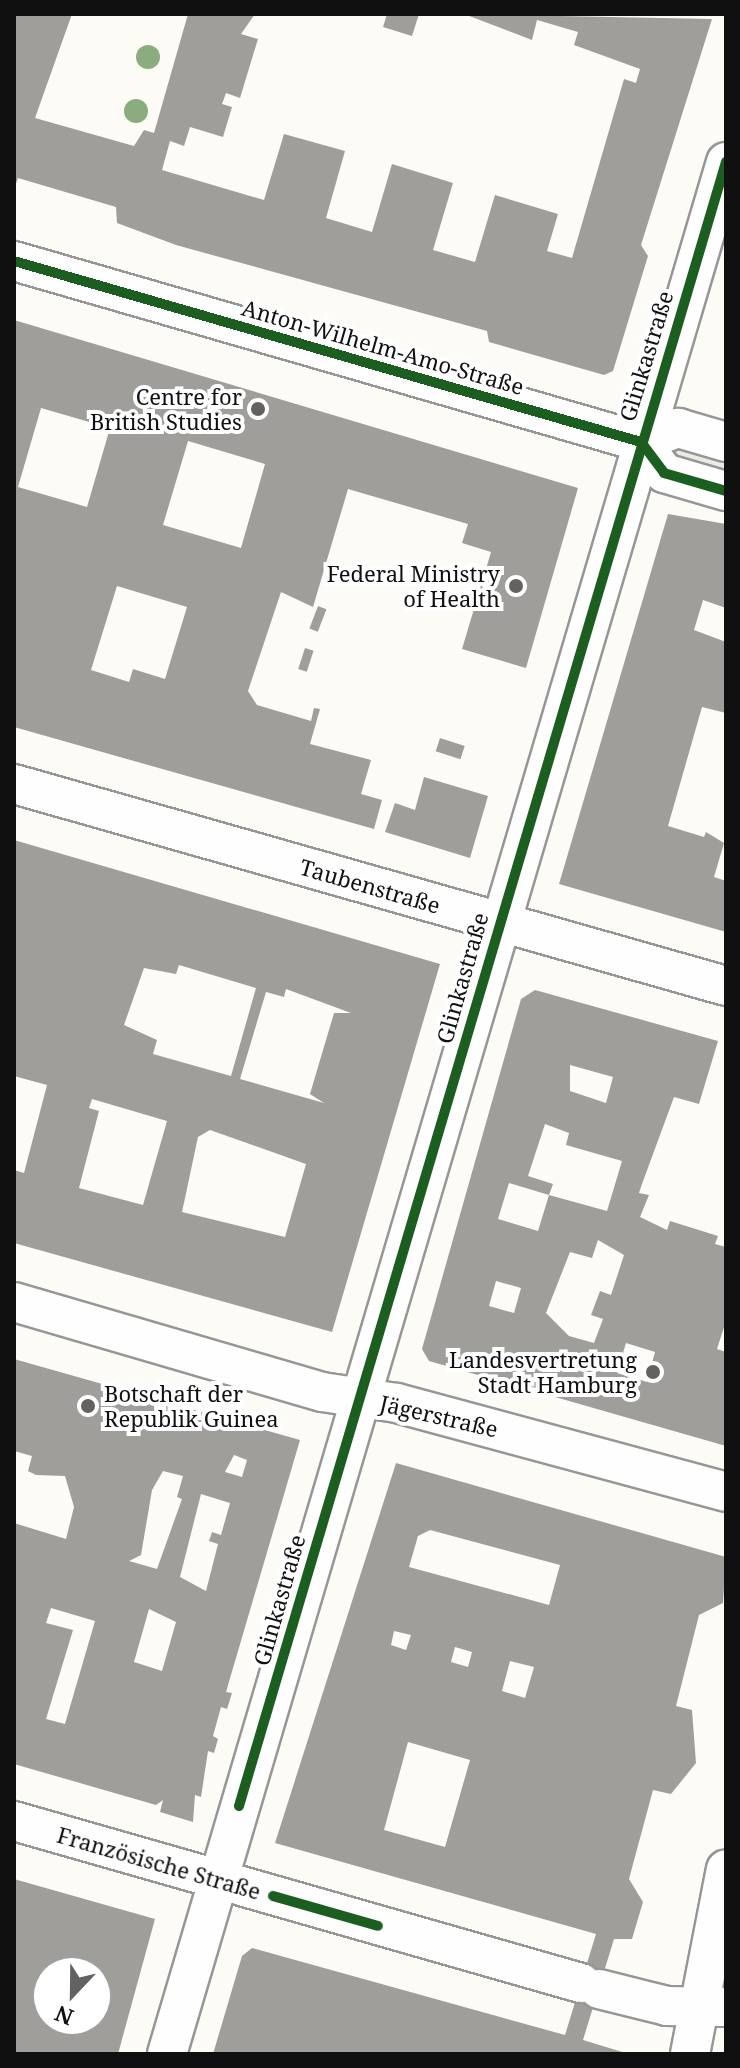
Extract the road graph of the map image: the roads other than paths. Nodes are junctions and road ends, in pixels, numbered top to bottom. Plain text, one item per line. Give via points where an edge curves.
1 (726, 162) edge
2 (14, 261) edge
3 (641, 442) junction
4 (726, 442) edge
5 (726, 491) edge
6 (14, 784) edge
7 (499, 923) junction
8 (726, 986) edge
9 (14, 1302) edge
10 (359, 1397) junction
11 (726, 1492) edge
12 (14, 1821) edge
13 (726, 1869) edge
14 (217, 1880) junction
15 (713, 2007) edge
16 (167, 2054) edge
17 (690, 2054) edge

1 - 3 street, Glinkastraße
2 - 3 street, Anton-Wilhelm-Amo-Straße
3 - 4 street via 678,428
3 - 5 street via 664,473
3 - 7 street, Glinkastraße
6 - 7 street, Taubenstraße
7 - 8 street, Taubenstraße
7 - 10 street, Glinkastraße
9 - 10 street, Jägerstraße
10 - 11 street, Jägerstraße
10 - 14 street, Glinkastraße
12 - 14 street, Französische Straße
13 - 15 street
14 - 15 street, Französische Straße via 652,2004
14 - 16 street, Glinkastraße
15 - 17 street

